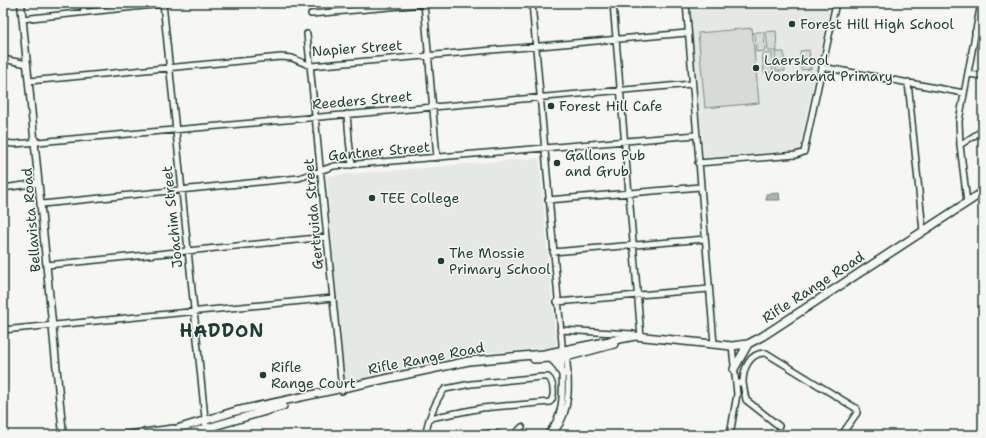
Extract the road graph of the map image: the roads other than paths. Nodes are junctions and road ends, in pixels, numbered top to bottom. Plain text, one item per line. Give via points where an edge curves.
1 (21, 3) edge
2 (83, 3) edge
3 (435, 3) edge
4 (532, 3) edge
5 (613, 3) edge
6 (686, 3) edge
7 (836, 3) edge
8 (981, 3) edge
9 (163, 4) edge
10 (424, 4) edge
11 (84, 12) junction
12 (311, 14) dead end
13 (22, 19) junction
14 (975, 32) junction
15 (687, 33) junction
16 (307, 34) dead end
17 (983, 34) edge
18 (616, 39) junction
19 (535, 46) junction
20 (428, 54) junction
21 (3, 59) edge
22 (27, 64) junction
23 (311, 66) junction
24 (822, 67) junction
25 (170, 68) junction
26 (968, 74) junction
27 (983, 76) edge
28 (29, 81) junction
29 (908, 82) junction
30 (692, 84) junction
31 (620, 90) junction
32 (964, 93) junction
33 (540, 98) junction
34 (432, 106) junction
35 (348, 114) junction
36 (316, 116) junction
37 (176, 129) junction
38 (983, 130) edge
39 (696, 135) junction
40 (35, 142) junction
41 (625, 142) junction
42 (3, 143) edge
43 (960, 146) junction
44 (544, 149) junction
45 (437, 158) junction
46 (698, 163) junction
47 (352, 165) junction
48 (320, 169) junction
49 (39, 183) junction
50 (700, 187) junction
51 (3, 188) edge
52 (182, 190) junction
53 (983, 192) edge
54 (629, 193) junction
55 (548, 200) junction
56 (967, 202) junction
57 (42, 204) junction
58 (923, 231) junction
59 (327, 237) junction
60 (705, 239) junction
61 (634, 244) junction
62 (188, 251) junction
63 (552, 252) junction
64 (47, 265) junction
65 (709, 289) junction
66 (638, 295) junction
67 (333, 298) junction
68 (557, 302) junction
69 (194, 312) junction
70 (53, 326) junction
71 (3, 330) edge
72 (560, 330) junction
73 (637, 337) junction
74 (714, 344) junction
75 (748, 344) junction
76 (732, 346) junction
77 (563, 352) junction
78 (551, 358) junction
79 (734, 369) junction
80 (563, 374) junction
81 (736, 383) junction
82 (743, 383) junction
83 (342, 390) junction
84 (562, 413) junction
85 (430, 418) junction
86 (204, 420) junction
87 (778, 426) dead end
88 (522, 427) dead end
89 (206, 428) junction
90 (845, 430) dead end
91 (183, 431) edge
92 (63, 432) edge
93 (59, 435) edge
94 (121, 435) edge
95 (157, 435) edge
96 (427, 435) edge
97 (478, 435) edge
98 (500, 435) edge
99 (514, 435) edge
100 (547, 435) edge
101 (551, 435) edge
102 (730, 435) edge

1 - 13 street, Bellavista Road
2 - 11 street
3 - 10 street
4 - 19 street
5 - 18 street
6 - 15 street
7 - 24 street
8 - 14 street
9 - 11 street
9 - 25 street, Joachim Street
10 - 12 street
10 - 20 street
11 - 13 street
13 - 22 street, Bellavista Road
14 - 17 street
14 - 26 street
15 - 18 street, Napier Street
15 - 30 street
16 - 23 street, Gertruida Street
18 - 19 street, Napier Street
18 - 31 street
19 - 20 street, Napier Street
19 - 33 street
20 - 23 street, Napier Street
20 - 34 street
21 - 22 street
22 - 28 street, Bellavista Road
23 - 25 street, Napier Street via 292,58 281,57
23 - 36 street, Gertruida Street
24 - 29 street
24 - 46 street via 806,148 802,153
25 - 28 street, Napier Street
25 - 37 street, Joachim Street
26 - 27 street
26 - 32 street
28 - 40 street, Bellavista Road
29 - 32 street
29 - 58 street
30 - 31 street, Reeders Street
30 - 39 street
31 - 33 street, Reeders Street
31 - 41 street
32 - 43 street via 959,121
33 - 34 street, Reeders Street
33 - 44 street
34 - 35 street, Reeders Street
34 - 45 street
35 - 36 street, Reeders Street
35 - 47 street
36 - 37 street, Reeders Street
36 - 48 street, Gertruida Street
37 - 40 street, Reeders Street
37 - 52 street, Joachim Street
38 - 43 street
39 - 41 street, Gantner Street
39 - 46 street
40 - 42 street, Reeders Street
40 - 49 street, Bellavista Road
41 - 44 street, Gantner Street
41 - 54 street
43 - 56 street
44 - 45 street, Gantner Street
44 - 55 street
45 - 47 street, Gantner Street
46 - 50 street
47 - 48 street, Gantner Street
48 - 52 street, Gantner Street via 299,178
48 - 59 street, Gertruida Street
49 - 51 street
49 - 57 street, Bellavista Road
50 - 54 street
50 - 60 street
52 - 57 street, Gantner Street
52 - 62 street, Joachim Street
53 - 56 main road, Rifle Range Road
54 - 55 street
54 - 61 street
55 - 63 street
56 - 58 main road, Rifle Range Road
57 - 64 street, Bellavista Road
58 - 75 main road, Rifle Range Road
59 - 62 street
59 - 67 street, Gertruida Street
60 - 61 street
60 - 65 street
61 - 63 street
61 - 66 street
62 - 64 street
62 - 69 street, Joachim Street
63 - 68 street
64 - 70 street, Bellavista Road
65 - 66 street
65 - 74 street
66 - 68 street
66 - 73 street
67 - 69 street
67 - 83 street, Gertruida Street
68 - 72 street
69 - 70 street
69 - 86 street, Joachim Street
70 - 71 street
70 - 92 street, Bellavista Road
72 - 73 street, Rifle Range Road
72 - 77 street
73 - 74 main road, Rifle Range Road
73 - 77 main road, Rifle Range Road
74 - 76 main road, Rifle Range Road
75 - 76 main road, Rifle Range Road
75 - 79 main road
76 - 79 street
77 - 78 main road, Rifle Range Road
77 - 80 street
77 - 83 main road, Rifle Range Road via 469,361
77 - 84 street via 568,392
78 - 80 main road
78 - 83 main road, Rifle Range Road via 483,361
79 - 81 street
80 - 84 street
81 - 82 street
81 - 102 street via 736,401
82 - 87 street via 746,400
82 - 90 street via 743,373 749,361 758,354 766,353 856,408 857,413
83 - 86 main road, Rifle Range Road
83 - 89 main road, Rifle Range Road
84 - 100 street
84 - 101 street via 559,425
85 - 85 street via 442,393 449,387 542,376 548,377 552,382 553,398 550,402 482,408
85 - 96 street via 426,428
86 - 89 street, Joachim Street
86 - 91 main road, Rifle Range Road
88 - 99 street
89 - 91 main road, Rifle Range Road
91 - 94 street
91 - 95 main road, Rifle Range Road
92 - 93 street
97 - 98 street via 494,432

